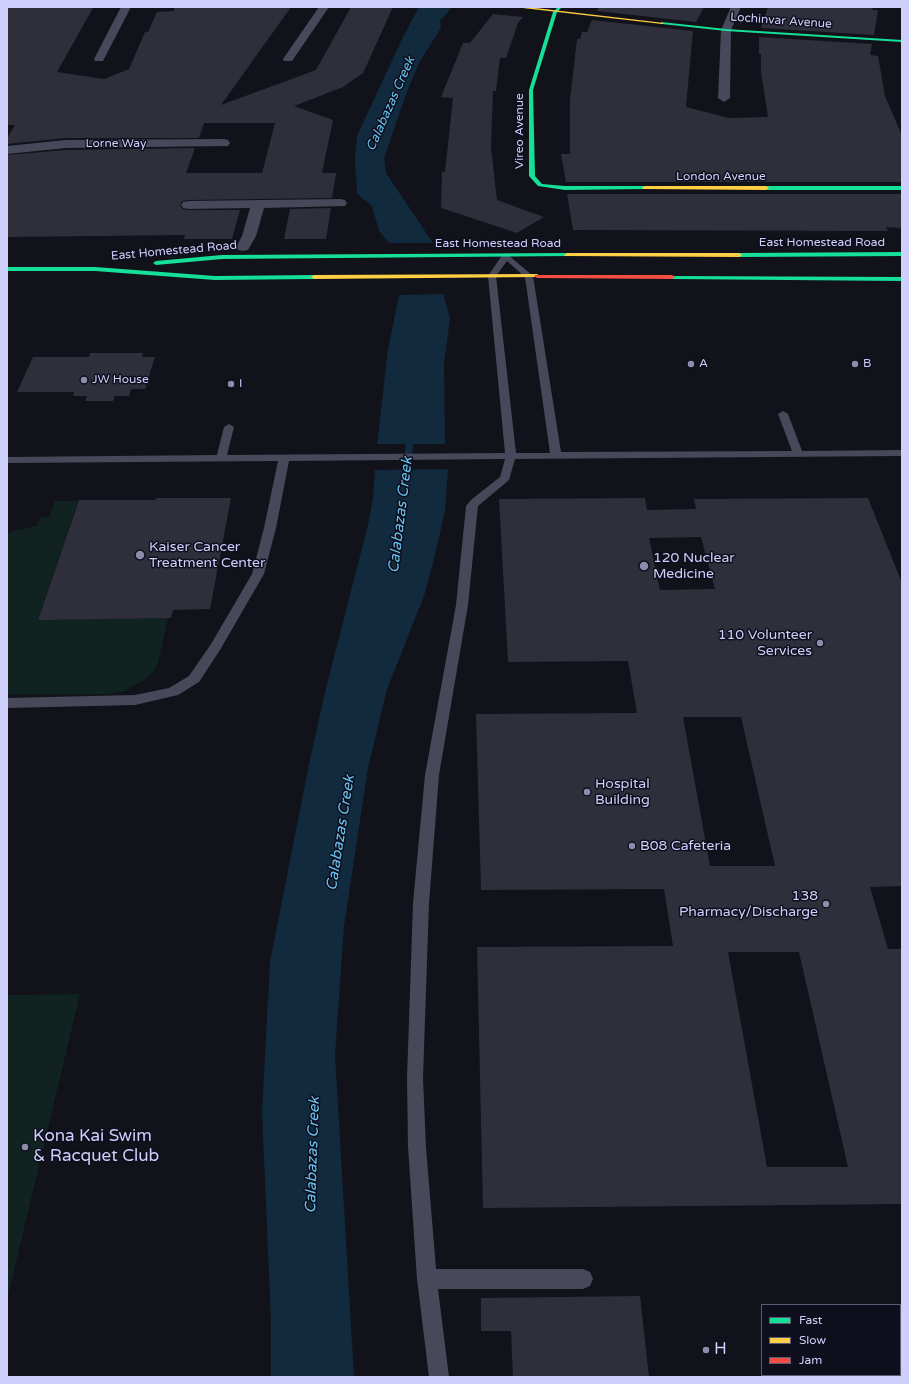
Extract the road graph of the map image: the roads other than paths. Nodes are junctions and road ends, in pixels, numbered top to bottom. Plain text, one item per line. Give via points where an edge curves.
1 (126, 7) edge
2 (324, 7) edge
3 (516, 7) edge
4 (736, 7) edge
5 (558, 10) edge
6 (726, 30) junction
7 (902, 41) edge
8 (98, 59) dead end
9 (288, 59) dead end
10 (724, 98) dead end
11 (224, 143) dead end
12 (7, 150) edge
13 (540, 185) joint
14 (902, 188) edge
15 (340, 203) dead end
16 (258, 204) junction
17 (188, 205) dead end
18 (243, 247) dead end
19 (902, 254) edge
20 (506, 256) junction
21 (7, 269) edge
22 (95, 269) junction
23 (492, 276) junction
24 (529, 276) junction
25 (902, 279) edge
26 (783, 414) dead end
27 (230, 427) dead end
28 (902, 453) edge
29 (798, 454) junction
30 (511, 456) junction
31 (556, 456) junction
32 (221, 459) junction
33 (284, 459) junction
34 (7, 460) edge
35 (7, 703) edge
36 (427, 1279) junction
37 (583, 1279) dead end
38 (439, 1377) edge

1 - 8 street
2 - 9 street
3 - 5 main road, Lochinvar Avenue
4 - 6 street
5 - 6 main road, Lochinvar Avenue
5 - 13 main road, Vireo Avenue via 531,90 532,176
6 - 7 main road, Lochinvar Avenue
6 - 10 street
11 - 12 street, Lorne Way via 66,144
13 - 14 main road, London Avenue via 573,188
15 - 16 street
16 - 17 street
16 - 18 street via 249,236
19 - 20 main road, East Homestead Road
20 - 22 main road, East Homestead Road via 222,257
20 - 23 lane
20 - 24 lane
21 - 22 main road, East Homestead Road
22 - 23 main road, East Homestead Road via 215,278
23 - 24 main road, East Homestead Road
23 - 30 lane
24 - 25 main road, East Homestead Road
24 - 31 lane
26 - 29 lane
27 - 32 lane
28 - 29 lane
29 - 31 lane
30 - 31 lane
30 - 33 lane
30 - 36 lane via 505,478 472,506 462,605 432,775 421,904 415,1078 417,1147
32 - 33 lane
32 - 34 lane
33 - 35 lane via 258,574 216,647 194,679 173,692 135,700
36 - 37 lane
36 - 38 lane

